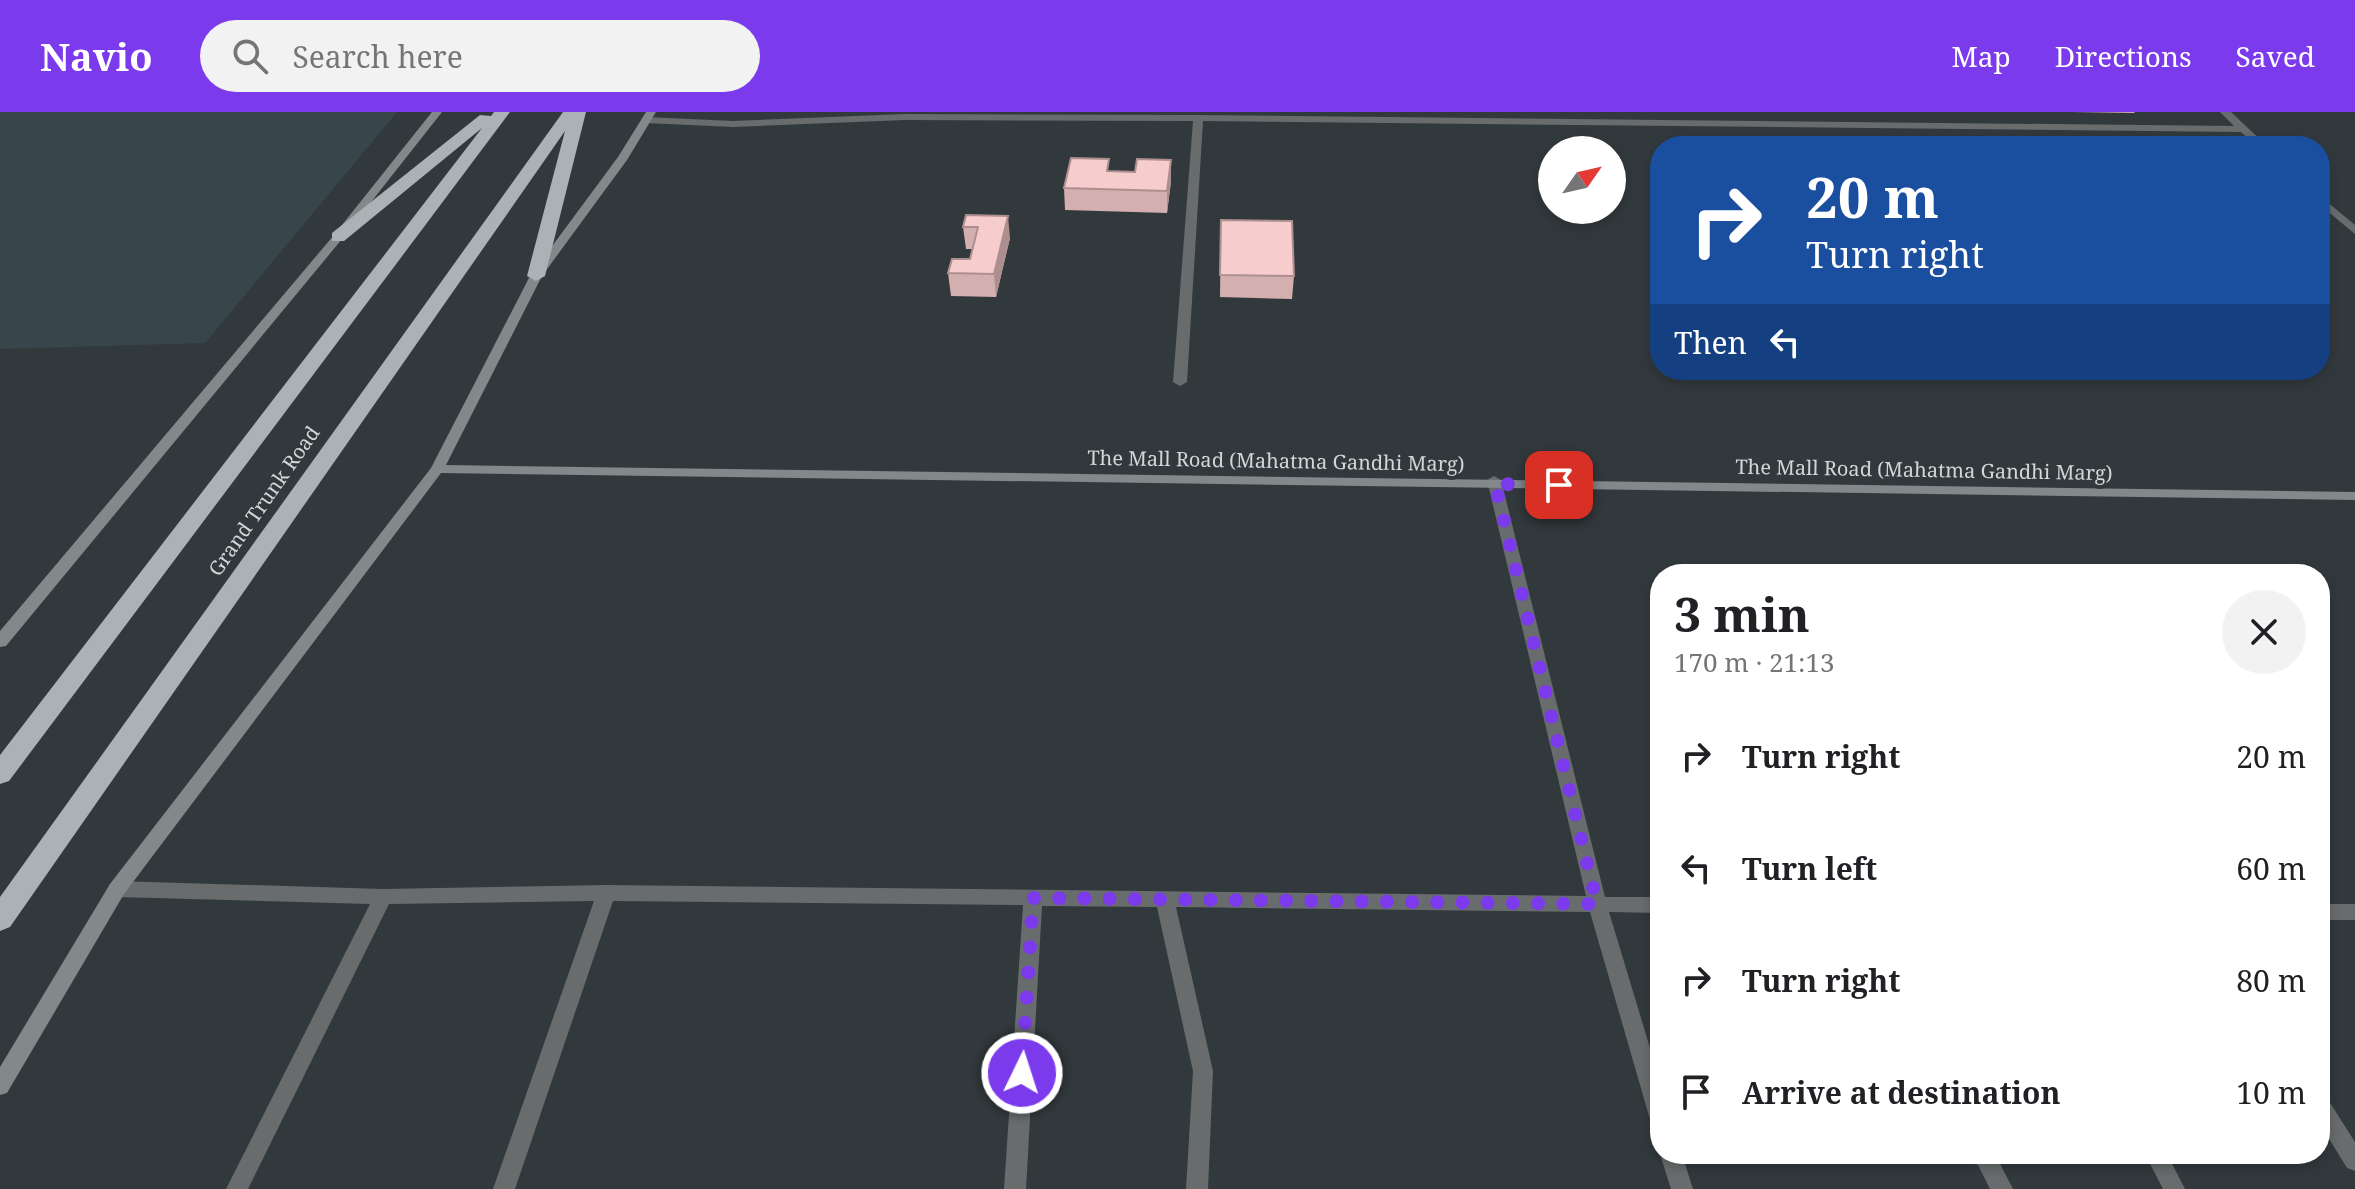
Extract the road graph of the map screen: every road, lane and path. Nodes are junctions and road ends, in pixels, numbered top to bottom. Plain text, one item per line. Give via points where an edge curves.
1 (437, 112) edge
2 (492, 112) edge
3 (502, 112) edge
4 (571, 112) edge
5 (578, 112) edge
6 (2225, 112) edge
7 (649, 116) edge
8 (1623, 117) edge
9 (1198, 118) junction
10 (2244, 129) junction
11 (2251, 136) edge
12 (2330, 208) edge
13 (2355, 231) edge
14 (338, 237) junction
15 (536, 276) junction
16 (1180, 382) dead end
17 (437, 469) junction
18 (1495, 482) junction
19 (2355, 496) edge
20 (0, 642) edge
21 (0, 774) edge
22 (117, 889) junction
23 (606, 893) junction
24 (383, 897) junction
25 (1033, 898) junction
26 (1165, 900) junction
27 (1597, 904) junction
28 (1650, 905) edge
29 (2330, 912) edge
30 (2355, 912) edge
31 (0, 919) edge
32 (1650, 1082) edge
33 (0, 1086) edge
34 (2330, 1117) edge
35 (2349, 1140) edge
36 (2355, 1161) edge
37 (1674, 1164) edge
38 (1989, 1164) edge
39 (2161, 1164) edge
40 (237, 1189) edge
41 (504, 1189) edge
42 (1015, 1189) edge
43 (1197, 1189) edge
44 (1682, 1189) edge
45 (2002, 1189) edge
46 (2174, 1189) edge

1 - 14 street
2 - 14 highway
3 - 21 highway
4 - 31 highway, Grand Trunk Road
5 - 15 highway
6 - 10 street
7 - 9 street via 733,124 905,117
7 - 15 street
8 - 9 street
8 - 10 street
9 - 16 street
10 - 11 street
12 - 13 street
14 - 20 street
15 - 17 street
17 - 18 street, The Mall Road (Mahatma Gandhi Marg)
17 - 22 street
18 - 19 street, The Mall Road (Mahatma Gandhi Marg)
18 - 27 street
22 - 24 street
22 - 33 street
23 - 24 street
23 - 25 street
23 - 41 street
24 - 40 street
25 - 26 street
25 - 42 street
26 - 27 street
26 - 43 street via 1203,1071
27 - 28 street
27 - 32 street
29 - 30 street
34 - 35 street
35 - 36 street
37 - 44 street
38 - 45 street
39 - 46 street

